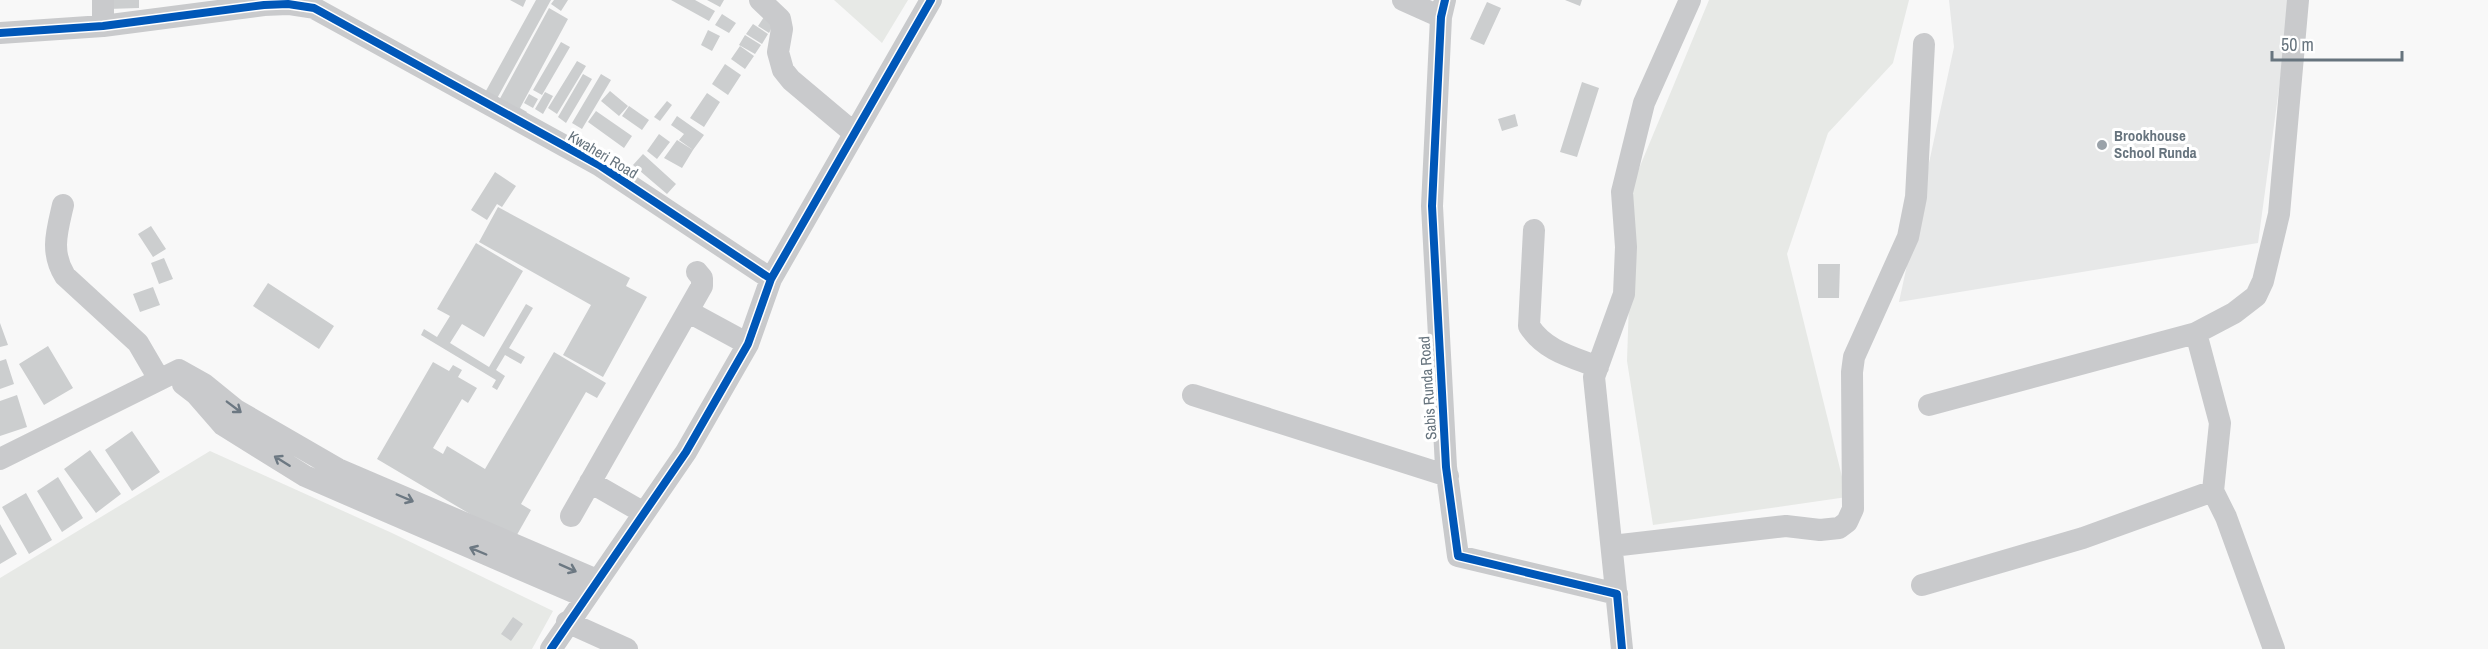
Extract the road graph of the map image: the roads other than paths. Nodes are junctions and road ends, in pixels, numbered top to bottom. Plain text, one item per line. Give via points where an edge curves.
1 (103, 0) edge
2 (760, 0) edge
3 (931, 0) edge
4 (1403, 0) edge
5 (1690, 0) edge
6 (2298, 0) edge
7 (289, 2) edge
8 (1443, 9) edge
9 (103, 26) junction
10 (0, 33) edge
11 (1924, 44) dead end
12 (854, 133) junction
13 (63, 205) dead end
14 (1534, 231) dead end
15 (697, 272) dead end
16 (771, 279) junction
17 (689, 312) junction
18 (2196, 333) junction
19 (748, 344) junction
20 (1598, 367) junction
21 (163, 377) junction
22 (1193, 395) dead end
23 (1929, 405) dead end
24 (0, 459) edge
25 (1448, 476) junction
26 (590, 482) junction
27 (2213, 491) junction
28 (644, 513) junction
29 (571, 516) dead end
30 (1612, 546) junction
31 (1923, 585) dead end
32 (591, 589) junction
33 (1617, 594) junction
34 (567, 622) junction
35 (551, 649) edge
36 (627, 649) edge
37 (1622, 649) edge
38 (2274, 649) edge

1 - 9 street
2 - 12 street via 780,19 779,60 790,80
3 - 12 street
4 - 8 street
5 - 20 street via 1641,114 1622,192 1624,294
6 - 18 street via 2279,214 2264,281 2256,296 2234,313
7 - 9 street, Kwaheri Road
7 - 16 street, Kwaheri Road via 314,8 345,24 599,165
8 - 25 street, Sabis Runda Road via 1432,206
9 - 10 street, Kwaheri Road
11 - 30 street via 1916,197 1908,237 1854,357 1851,372 1850,518 1830,529 1786,526
12 - 16 street
13 - 21 street via 55,240 59,266 138,343
14 - 20 street via 1530,326 1550,348
15 - 17 street via 702,286
16 - 19 street
17 - 19 street
17 - 26 street
18 - 23 street
18 - 27 street via 2220,423
19 - 28 street via 686,452
20 - 30 street via 1594,377
21 - 24 street
21 - 32 street via 180,370 204,384 309,466
22 - 25 street
25 - 33 street, Sabis Runda Road via 1458,556
26 - 28 street
26 - 29 street
27 - 31 street via 2083,538
27 - 38 street
28 - 32 street
30 - 33 street
32 - 34 street
33 - 37 street
34 - 35 street
34 - 36 street

